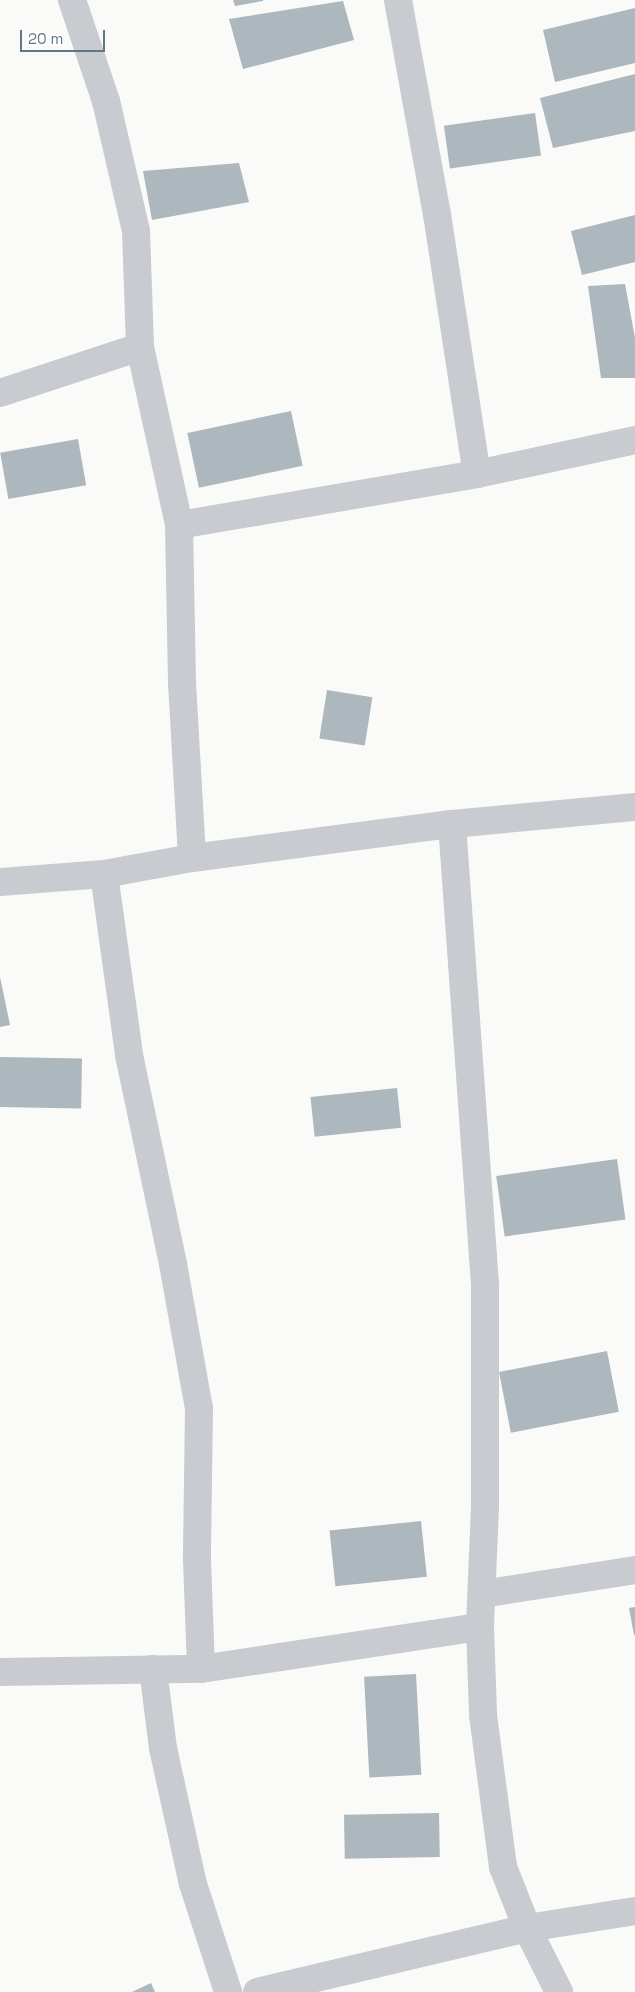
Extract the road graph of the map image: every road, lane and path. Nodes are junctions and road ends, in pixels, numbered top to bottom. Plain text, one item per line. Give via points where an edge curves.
1 (72, 0) edge
2 (398, 0) edge
3 (140, 347) junction
4 (0, 393) edge
5 (635, 440) edge
6 (477, 474) junction
7 (179, 526) junction
8 (635, 807) edge
9 (452, 824) junction
10 (192, 858) junction
11 (104, 874) junction
12 (0, 882) edge
13 (635, 1570) edge
14 (482, 1594) junction
15 (480, 1627) junction
16 (153, 1669) junction
17 (201, 1669) junction
18 (0, 1672) edge
19 (635, 1911) edge
20 (527, 1928) junction
21 (228, 1992) edge
22 (257, 1992) edge
23 (559, 1992) edge

1 - 3 street via 106,100 136,230
2 - 6 street
3 - 4 street
3 - 7 street
5 - 6 street
6 - 7 street
7 - 10 street via 182,684
8 - 9 street
9 - 10 street
9 - 14 street via 485,1286
10 - 11 street
11 - 12 street
11 - 17 street via 129,1055 173,1264 198,1408 197,1559
13 - 14 street
14 - 15 street
15 - 17 street
15 - 20 street via 483,1715 503,1867
16 - 17 street
16 - 18 street
16 - 21 street via 164,1748 193,1884
19 - 20 street
20 - 22 street
20 - 23 street

